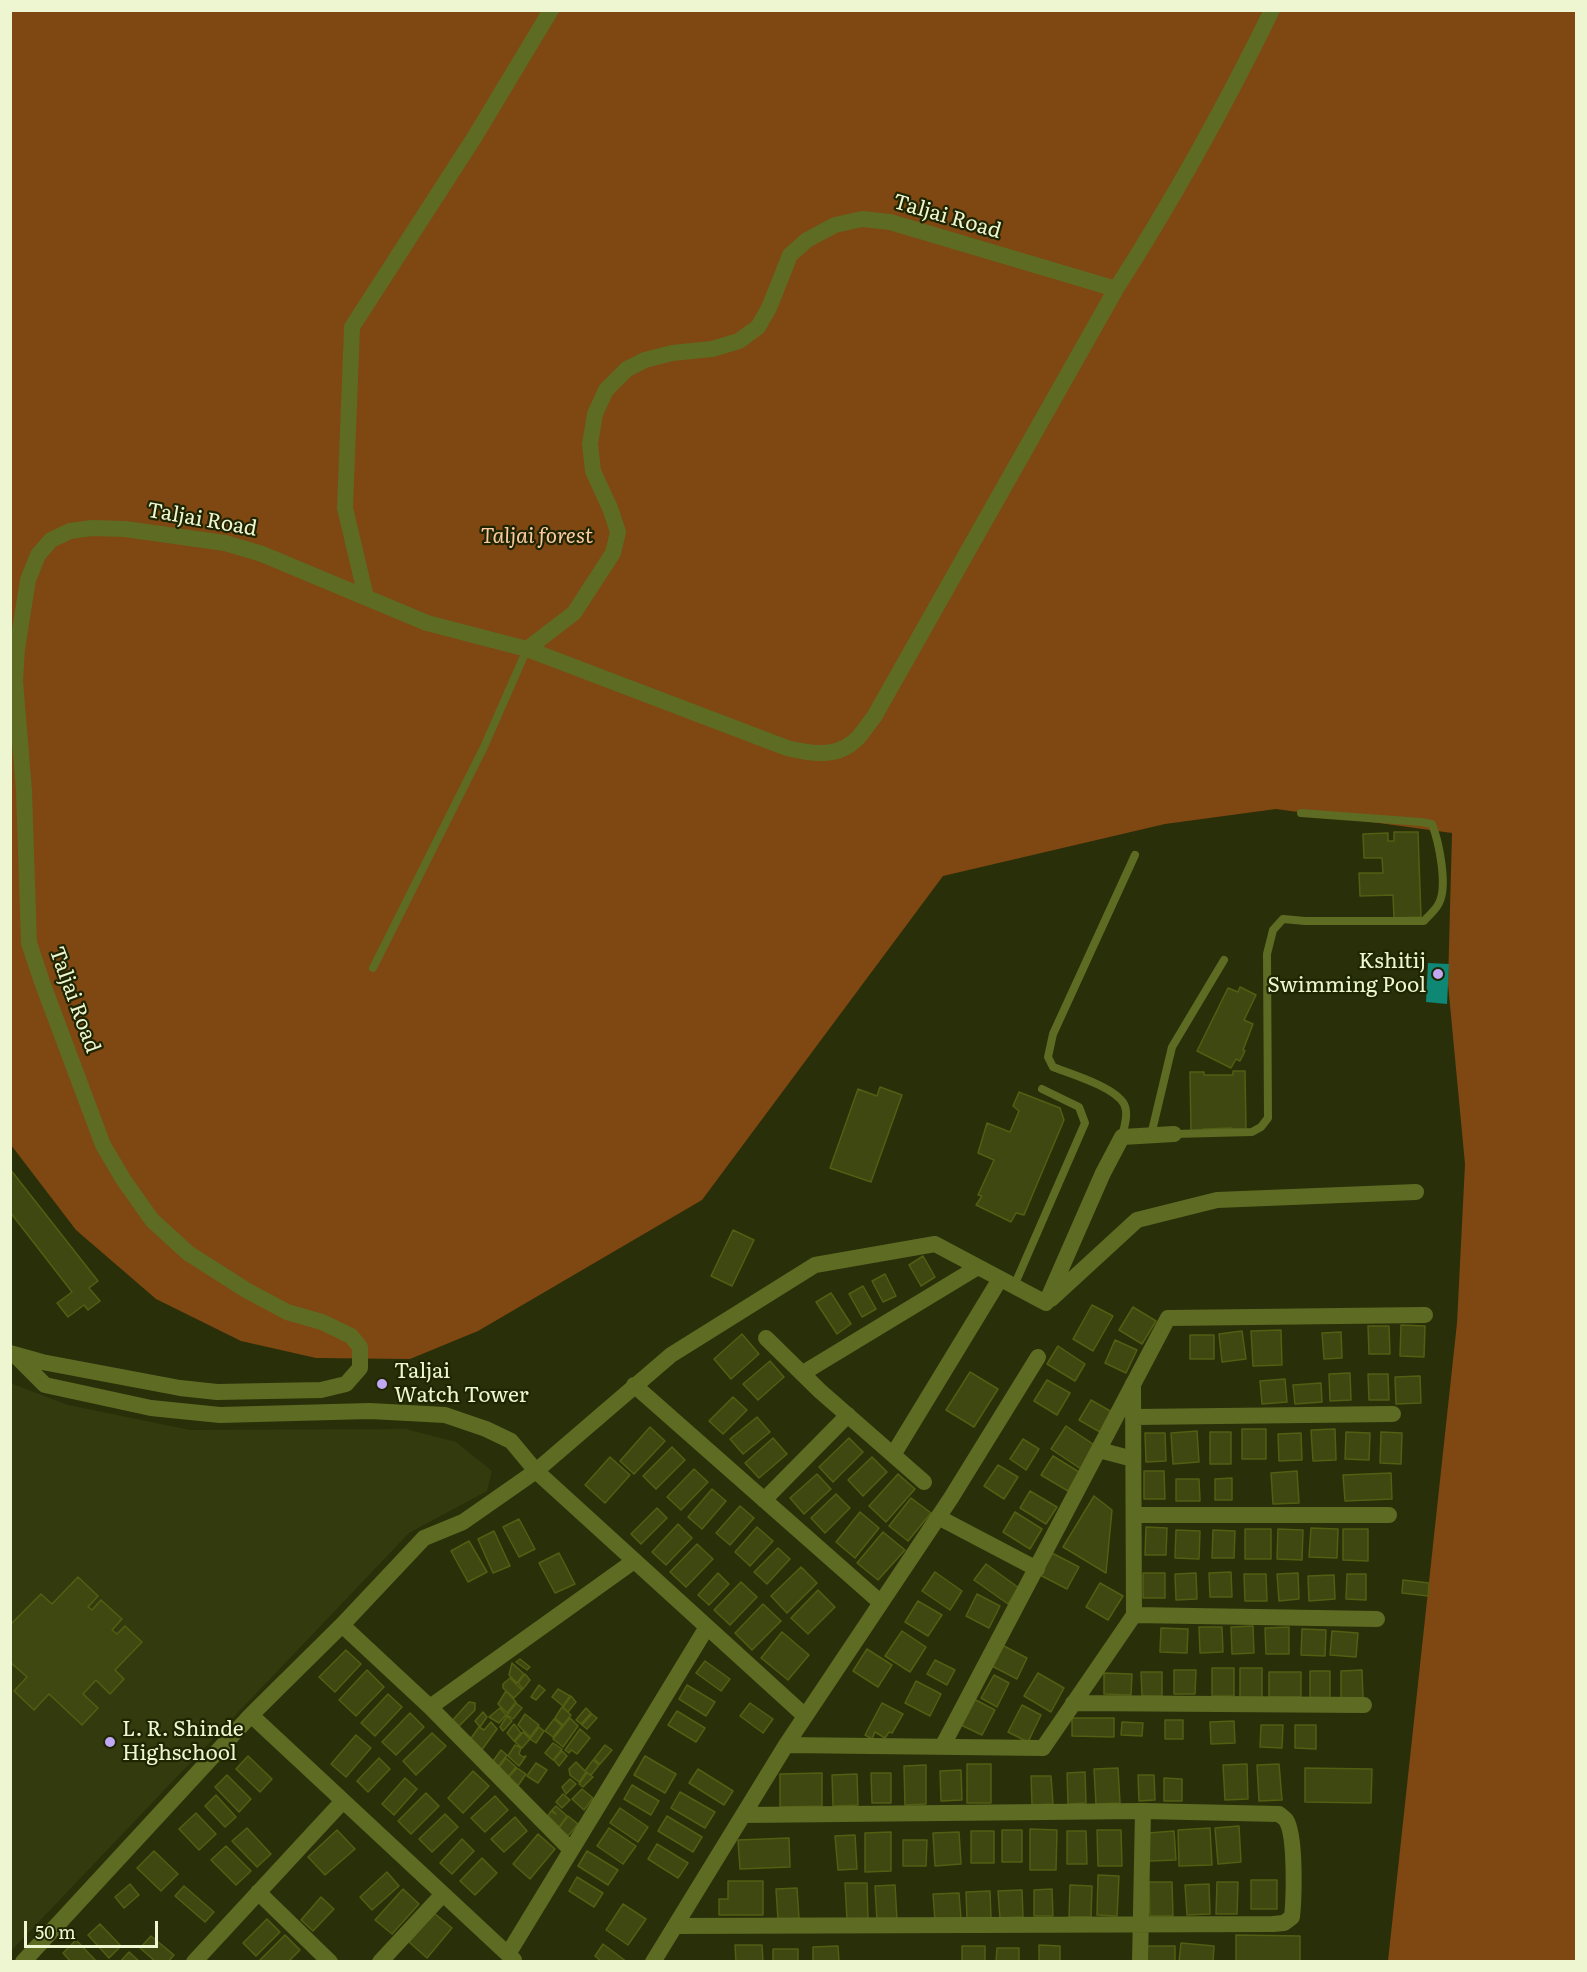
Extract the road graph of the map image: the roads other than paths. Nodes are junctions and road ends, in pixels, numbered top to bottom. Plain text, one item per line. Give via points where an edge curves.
1 (551, 10) edge
2 (1272, 10) edge
3 (1116, 289) junction
4 (366, 597) junction
5 (527, 649) junction
6 (1301, 813) dead end
7 (1135, 855) dead end
8 (1224, 960) dead end
9 (373, 968) dead end
10 (1042, 1089) dead end
11 (1174, 1134) joint
12 (1151, 1135) junction
13 (1122, 1137) junction
14 (1416, 1192) dead end
15 (978, 1267) junction
16 (1007, 1283) junction
17 (1046, 1303) junction
18 (1425, 1315) dead end
19 (766, 1338) dead end
20 (12, 1354) edge
21 (1038, 1357) dead end
22 (803, 1373) junction
23 (1133, 1383) junction
24 (634, 1385) junction
25 (1393, 1414) dead end
26 (848, 1415) junction
27 (1134, 1417) junction
28 (1099, 1450) junction
29 (893, 1455) junction
30 (1133, 1459) junction
31 (536, 1471) junction
32 (924, 1482) dead end
33 (764, 1500) junction
34 (1135, 1515) junction
35 (1389, 1515) dead end
36 (938, 1517) junction
37 (634, 1560) junction
38 (1037, 1569) junction
39 (880, 1602) junction
40 (1134, 1615) junction
41 (1377, 1619) dead end
42 (342, 1625) junction
43 (707, 1627) junction
44 (1073, 1703) junction
45 (1364, 1705) dead end
46 (430, 1707) junction
47 (251, 1715) junction
48 (805, 1716) junction
49 (786, 1745) junction
50 (942, 1747) junction
51 (343, 1801) junction
52 (1143, 1811) junction
53 (744, 1815) junction
54 (570, 1849) junction
55 (258, 1892) junction
56 (443, 1894) junction
57 (1140, 1925) junction
58 (675, 1926) junction
59 (511, 1958) edge
60 (23, 1962) edge
61 (194, 1962) edge
62 (330, 1962) edge
63 (380, 1962) edge
64 (653, 1962) edge
65 (1140, 1962) edge

1 - 4 street via 352,327 345,508
2 - 3 street via 1213,123
3 - 5 street via 874,717 852,744 812,754 787,748
3 - 5 street, Taljai Road via 890,222 862,219 835,225 807,240 790,255 759,327 739,341 712,349 645,360 627,369 606,390 595,414 590,444 593,471 618,532 613,553 574,613
4 - 5 street, Taljai Road via 426,623
4 - 20 street, Taljai Road via 225,543 125,529 70,531 51,540 38,555 28,580 15,681 24,791 29,943 103,1145 152,1220 188,1253 287,1312 351,1336 360,1347 360,1368 346,1384 321,1390 217,1392 65,1367
5 - 9 lane via 484,747
6 - 11 lane via 1432,824 1443,885 1440,901 1424,921 1283,919 1273,930 1267,954 1268,1118 1252,1132
7 - 13 lane via 1053,1034 1048,1057 1053,1067 1114,1093 1127,1116
8 - 12 lane via 1172,1047
10 - 16 lane via 1079,1107 1085,1123
11 - 12 street
12 - 13 street
13 - 17 street
14 - 17 street via 1217,1200 1137,1220
15 - 16 street
15 - 22 street
15 - 24 street via 936,1244 815,1265 670,1355
16 - 17 street
16 - 29 street
18 - 23 street via 1168,1318
19 - 22 street
20 - 31 street via 45,1384 161,1409 220,1415 370,1411 445,1415 511,1441
21 - 36 street
22 - 26 street
23 - 27 street
23 - 28 street
24 - 31 street
24 - 33 street
25 - 27 street
26 - 29 street
26 - 33 street
27 - 30 street
28 - 30 street
28 - 38 street
29 - 32 street
30 - 34 street
31 - 37 street
31 - 42 street via 463,1522 424,1539
33 - 39 street
34 - 35 street
34 - 40 street
36 - 38 street
36 - 39 street
37 - 43 street
37 - 46 street
38 - 50 street
39 - 48 street
40 - 41 street
40 - 44 street
42 - 46 street
42 - 47 street
43 - 48 street
43 - 54 street
44 - 45 street
44 - 50 street via 1043,1748
46 - 54 street
47 - 51 street
47 - 60 street
48 - 49 street
49 - 50 street
49 - 53 street
51 - 55 street
51 - 56 street
52 - 53 street
52 - 57 street
52 - 57 street via 1279,1814 1286,1819 1291,1835 1294,1898 1292,1917 1284,1923
53 - 58 street
54 - 59 street
55 - 61 street
55 - 62 street
56 - 59 street
56 - 63 street
57 - 58 street
57 - 65 street
58 - 64 street

